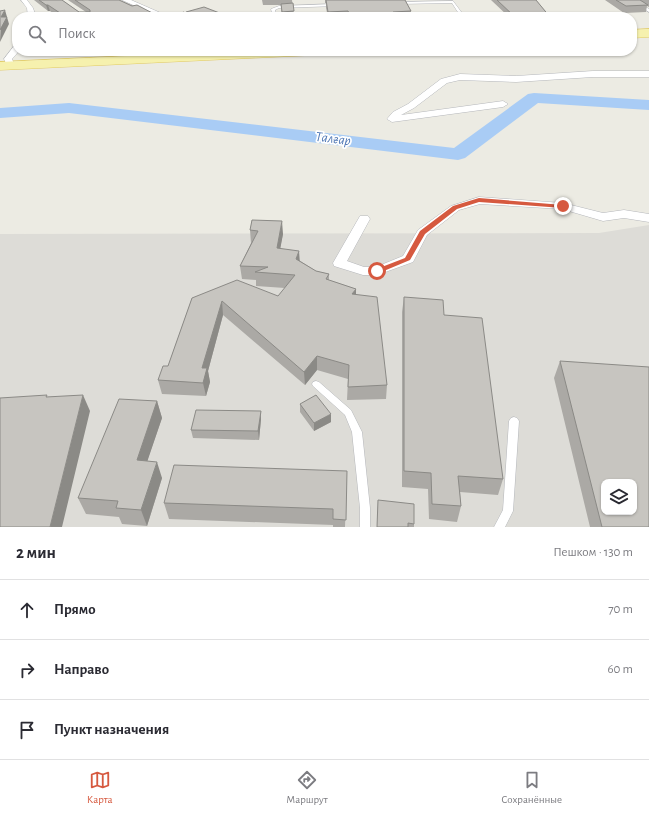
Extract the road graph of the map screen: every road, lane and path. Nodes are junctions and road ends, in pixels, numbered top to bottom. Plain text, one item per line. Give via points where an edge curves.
1 (24, 0) edge
2 (125, 0) edge
3 (632, 0) edge
4 (392, 4) edge
5 (339, 5) edge
6 (649, 11) edge
7 (31, 12) edge
8 (154, 12) edge
9 (274, 12) edge
10 (460, 12) edge
11 (649, 33) edge
12 (637, 34) edge
13 (12, 54) edge
14 (134, 56) edge
15 (6, 66) edge
16 (649, 74) edge
17 (503, 104) dead end
18 (649, 218) edge
19 (364, 219) dead end
20 (316, 384) dead end
21 (514, 421) dead end
22 (365, 527) edge
23 (499, 527) edge

1 - 7 street
2 - 8 street
3 - 6 lane
4 - 10 lane via 453,2
5 - 9 lane via 279,7 273,9
11 - 12 main road
13 - 15 street
14 - 15 main road
16 - 17 street via 593,74 516,79 460,78 444,81 392,119
18 - 19 street via 624,214 603,217 563,206 479,200 455,208 422,233 408,259 377,271 362,271 339,263
20 - 22 lane via 348,413 357,432
21 - 23 lane via 508,511

